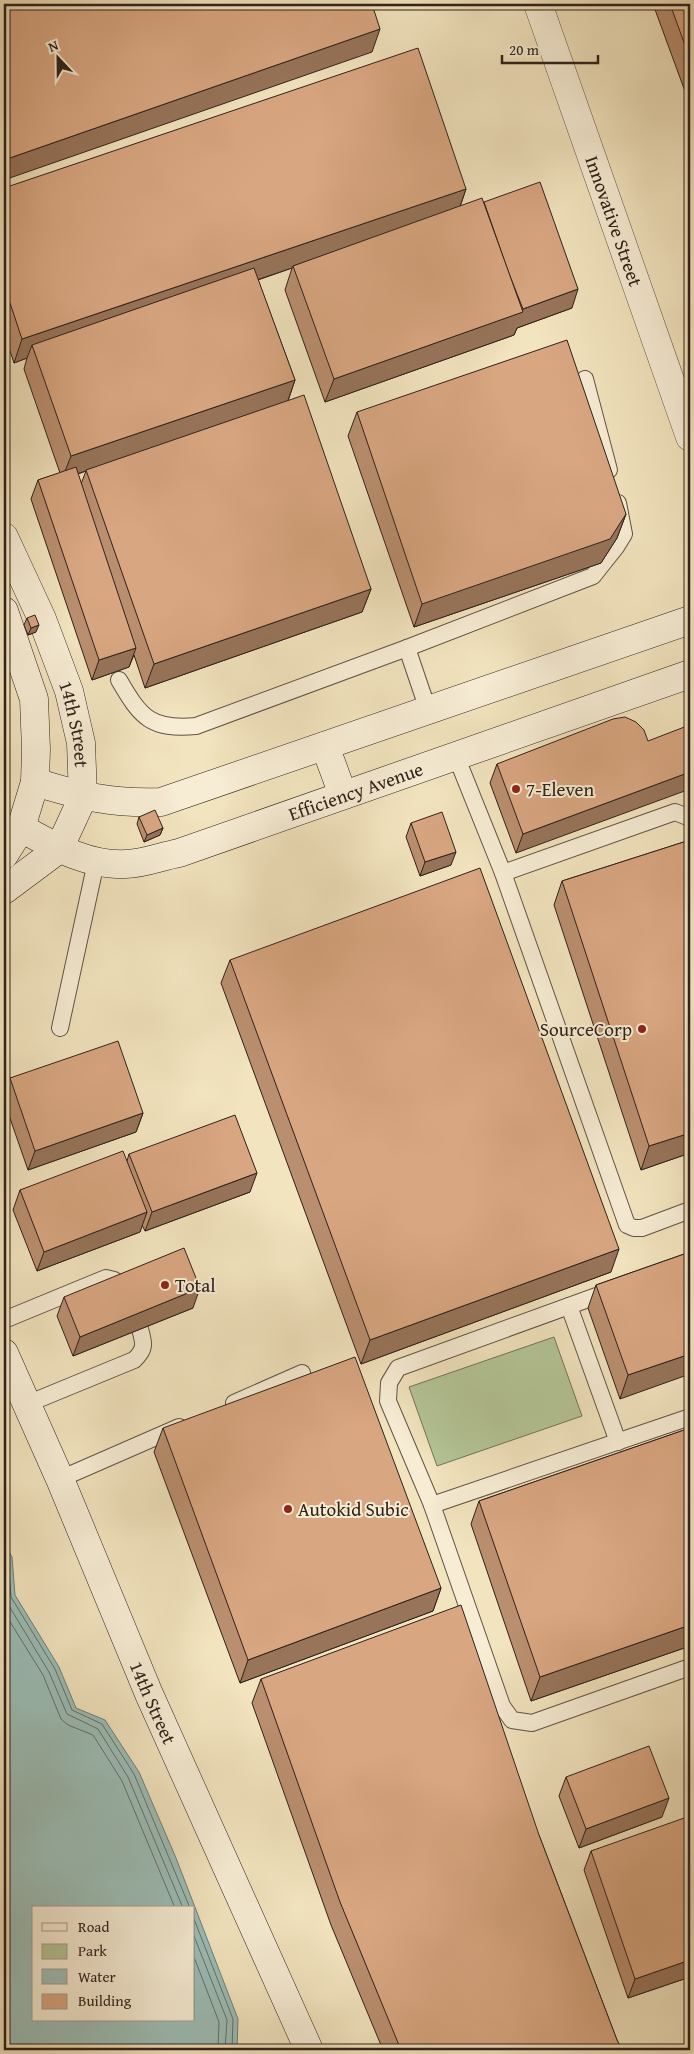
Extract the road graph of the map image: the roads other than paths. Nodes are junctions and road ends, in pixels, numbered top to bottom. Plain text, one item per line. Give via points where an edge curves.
1 (538, 4) edge
2 (585, 379) dead end
3 (690, 437) edge
4 (4, 538) edge
5 (4, 611) edge
6 (690, 620) edge
7 (407, 648) junction
8 (690, 674) edge
9 (119, 680) dead end
10 (428, 710) junction
11 (325, 746) junction
12 (456, 756) junction
13 (35, 782) junction
14 (343, 796) junction
15 (84, 797) junction
16 (690, 818) edge
17 (21, 828) junction
18 (59, 849) junction
19 (4, 855) edge
20 (96, 862) junction
21 (503, 874) junction
22 (4, 890) edge
23 (60, 1028) dead end
24 (690, 1210) edge
25 (625, 1286) edge
26 (124, 1289) edge
27 (569, 1306) junction
28 (4, 1320) edge
29 (140, 1329) edge
30 (4, 1353) edge
31 (302, 1374) edge
32 (27, 1404) junction
33 (221, 1409) edge
34 (690, 1417) edge
35 (194, 1420) edge
36 (618, 1442) junction
37 (60, 1479) junction
38 (432, 1505) junction
39 (690, 1667) edge
40 (308, 2050) edge

1 - 3 street, Innovative Street
2 - 7 lane via 621,516 624,534 616,547 593,576
4 - 15 street, 14th Street via 42,619 69,691 81,743
5 - 13 street, 14th Street via 34,699
6 - 10 street
7 - 9 lane via 196,726 170,728 149,720 130,699
7 - 10 lane
8 - 12 street, Efficiency Avenue
10 - 11 street
11 - 14 street
11 - 15 street via 161,802 135,803
12 - 14 street, Efficiency Avenue
12 - 21 lane
13 - 15 street
13 - 17 street, 14th Street
14 - 20 street, Efficiency Avenue via 179,852 127,864
15 - 18 street, 14th Street
16 - 21 lane via 675,812
17 - 18 street, Efficiency Avenue
17 - 19 street, 14th Street
18 - 20 street, Efficiency Avenue
18 - 22 street, 14th Street
20 - 23 lane
21 - 24 lane via 627,1225 642,1228
25 - 27 lane
26 - 28 lane via 106,1278
27 - 36 lane
27 - 38 lane via 398,1368 389,1383 388,1401
29 - 32 lane via 144,1344 142,1353 134,1360
30 - 32 street, 14th Street
31 - 33 lane
32 - 37 street, 14th Street
34 - 36 lane
35 - 37 lane
36 - 38 lane
37 - 40 street, 14th Street via 149,1694
38 - 39 lane via 502,1706 512,1720 532,1723

